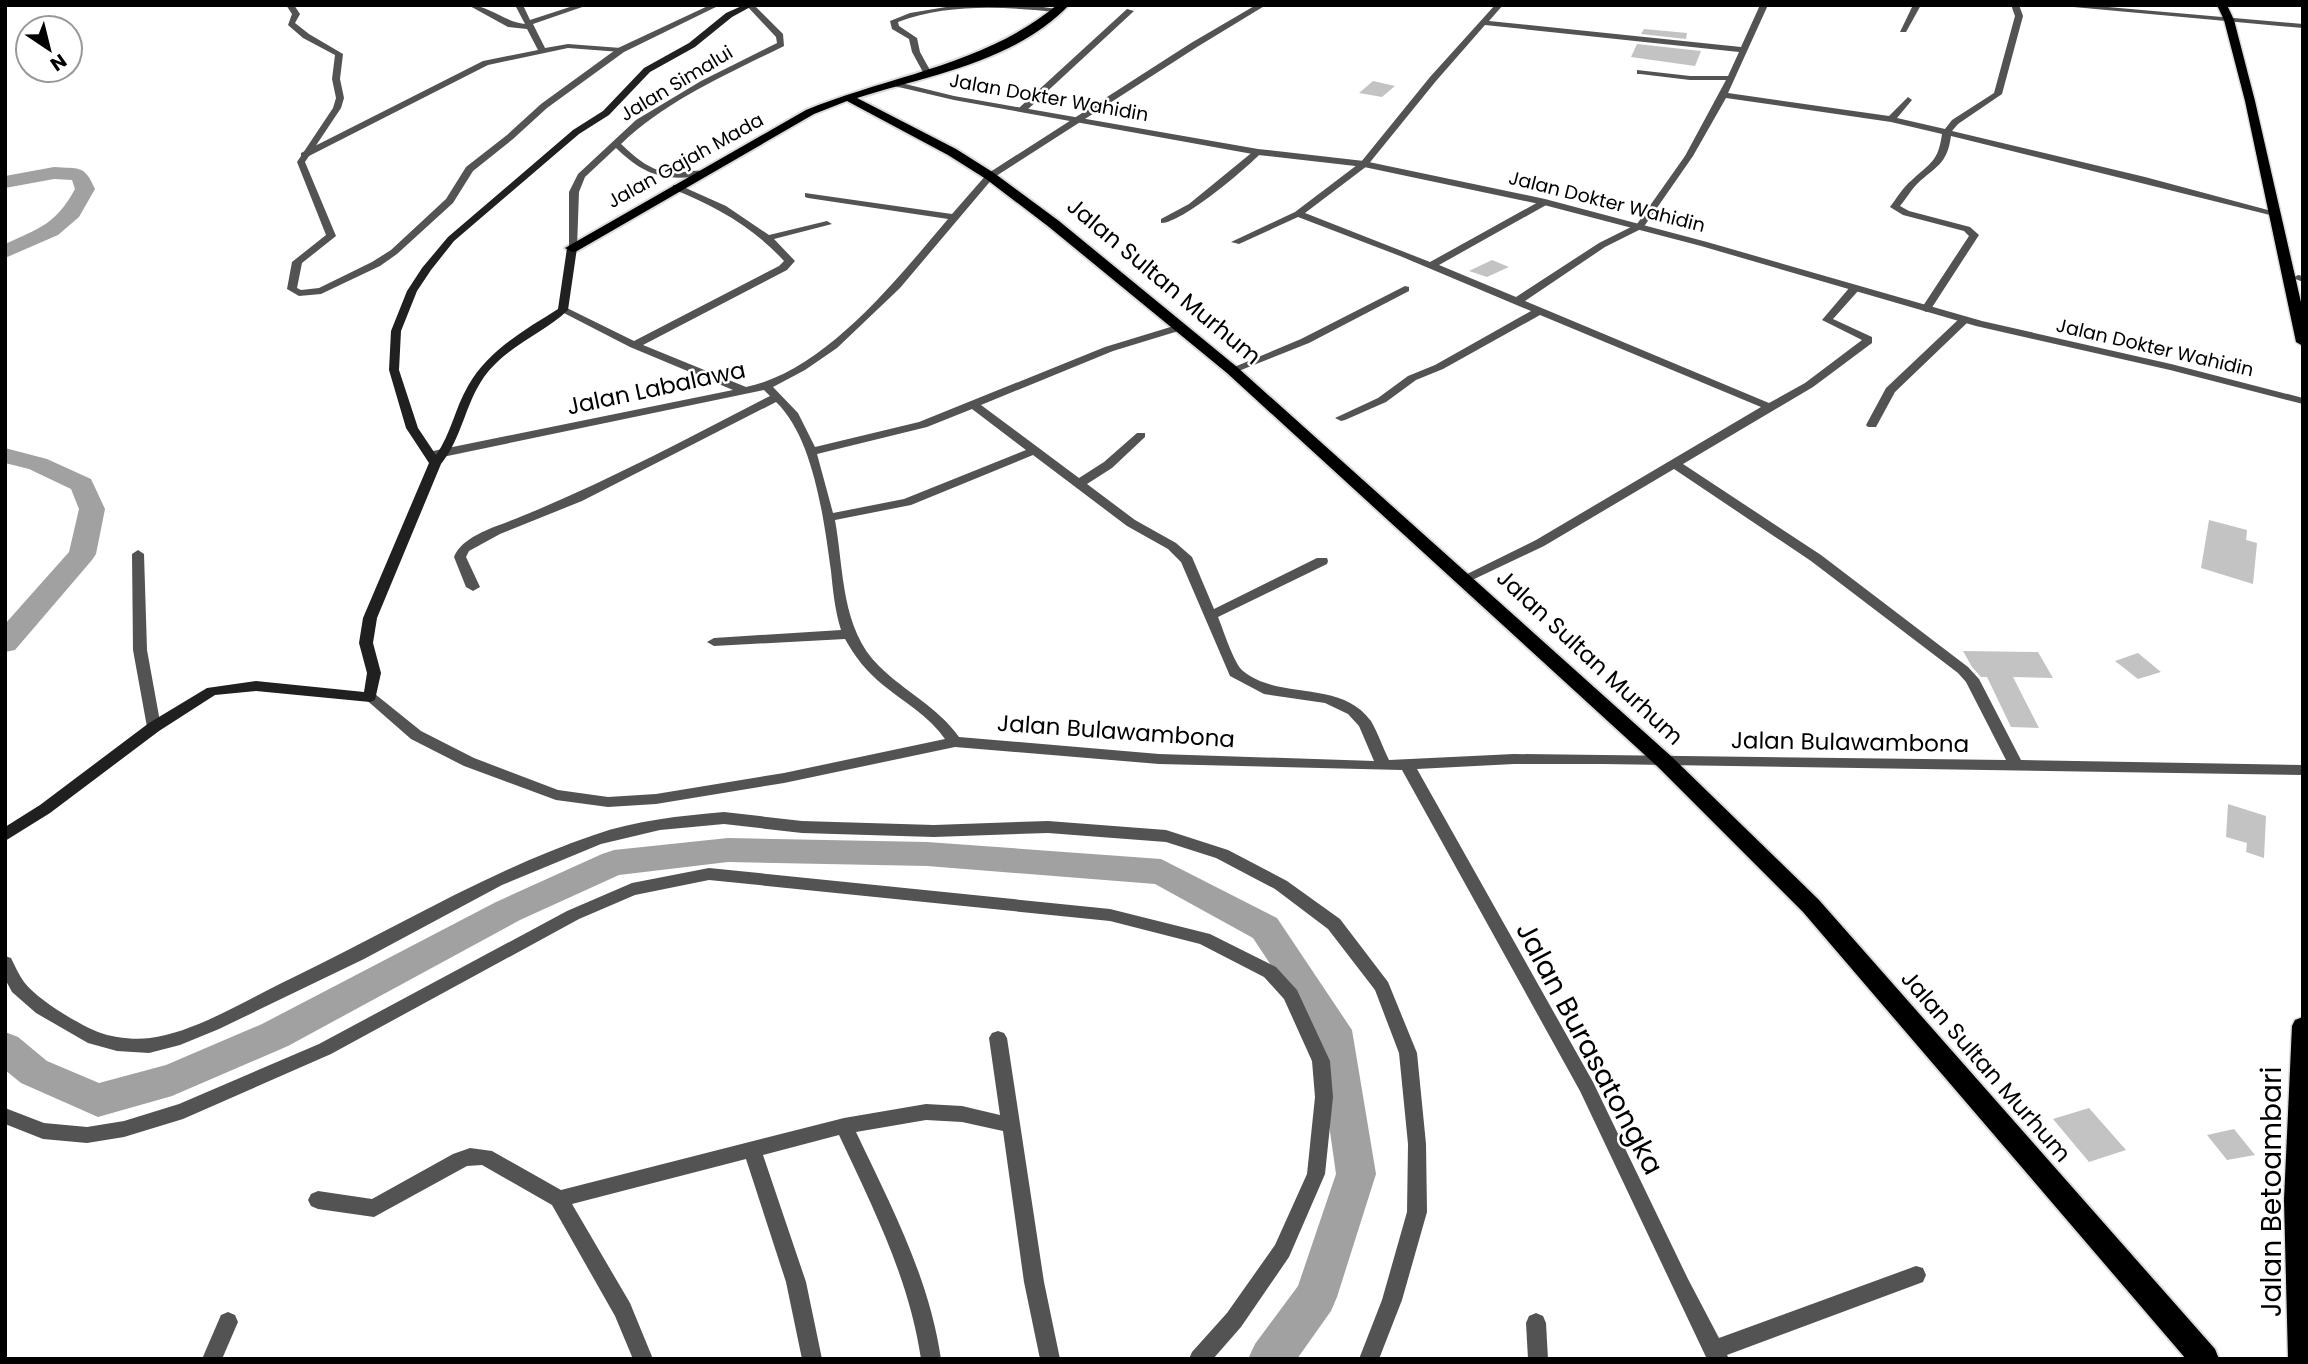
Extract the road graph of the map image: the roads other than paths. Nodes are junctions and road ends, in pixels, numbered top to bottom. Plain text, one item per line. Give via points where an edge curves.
1 (290, 5) edge
2 (472, 5) edge
3 (519, 5) edge
4 (584, 5) edge
5 (716, 5) edge
6 (750, 5) edge
7 (1262, 5) edge
8 (1499, 5) edge
9 (1764, 5) edge
10 (1917, 5) edge
11 (2015, 5) edge
12 (2056, 5) edge
13 (2222, 5) edge
14 (2230, 5) edge
15 (1062, 8) edge
16 (1130, 11) dead end
17 (2234, 21) junction
18 (1483, 23) junction
19 (529, 25) junction
20 (2303, 26) edge
21 (1903, 30) dead end
22 (542, 50) junction
23 (621, 50) junction
24 (1745, 50) junction
25 (927, 72) junction
26 (1640, 72) dead end
27 (1731, 78) junction
28 (893, 83) junction
29 (1723, 95) junction
30 (847, 97) junction
31 (1908, 100) dead end
32 (1023, 109) junction
33 (1077, 119) junction
34 (1891, 119) junction
35 (1947, 132) junction
36 (615, 143) junction
37 (1258, 152) junction
38 (2266, 154) junction
39 (304, 155) junction
40 (1364, 164) junction
41 (702, 173) junction
42 (990, 176) junction
43 (676, 187) junction
44 (808, 195) dead end
45 (1545, 202) junction
46 (1298, 214) junction
47 (2274, 214) junction
48 (953, 216) junction
49 (1164, 221) dead end
50 (827, 224) dead end
51 (1640, 226) junction
52 (767, 238) junction
53 (1236, 242) dead end
54 (572, 248) junction
55 (1430, 266) junction
56 (2300, 278) edge
57 (1405, 289) dead end
58 (1854, 289) junction
59 (2303, 298) edge
60 (1516, 302) junction
61 (1926, 309) junction
62 (563, 310) junction
63 (1539, 311) junction
64 (1964, 320) junction
65 (1181, 327) junction
66 (2303, 342) edge
67 (634, 345) junction
68 (1232, 370) junction
69 (766, 386) junction
70 (746, 391) junction
71 (777, 397) junction
72 (2303, 401) edge
73 (974, 405) junction
74 (1770, 407) junction
75 (1341, 418) dead end
76 (1872, 425) dead end
77 (1141, 435) dead end
78 (1033, 451) junction
79 (810, 452) junction
80 (445, 453) junction
81 (432, 459) junction
82 (1675, 464) junction
83 (1080, 483) junction
84 (828, 518) junction
85 (138, 554) dead end
86 (1322, 561) dead end
87 (1465, 578) junction
88 (473, 587) dead end
89 (1212, 615) junction
90 (849, 634) junction
91 (714, 642) dead end
92 (370, 697) junction
93 (154, 727) junction
94 (955, 742) junction
95 (1665, 762) junction
96 (1407, 765) junction
97 (1384, 766) junction
98 (2017, 767) junction
99 (2303, 770) edge
100 (5, 835) edge
101 (5, 963) edge
102 (2303, 1026) edge
103 (998, 1038) dead end
104 (5, 1116) edge
105 (1010, 1125) junction
106 (844, 1126) junction
107 (752, 1150) junction
108 (559, 1199) junction
109 (318, 1200) dead end
110 (2299, 1202) edge
111 (1916, 1275) dead end
112 (228, 1322) dead end
113 (1536, 1322) dead end
114 (1716, 1354) edge
115 (212, 1359) edge
116 (642, 1359) edge
117 (812, 1359) edge
118 (931, 1359) edge
119 (1050, 1359) edge
120 (1199, 1359) edge
121 (1369, 1359) edge
122 (1538, 1359) edge
123 (2205, 1359) edge
124 (2301, 1359) edge

1 - 39 street via 296,14 291,23 339,54 337,108
2 - 19 street via 511,25
3 - 19 street
4 - 19 street
5 - 23 street
6 - 36 street, Jalan Simalui via 780,36 781,44 694,89 639,122
6 - 81 main road via 647,70 606,113 576,132 451,239 428,268 412,291 396,331 394,370 407,417
7 - 33 street
8 - 18 street
9 - 24 street
10 - 21 street
11 - 35 street via 2019,16 1997,94
12 - 17 street
13 - 17 main road
14 - 17 main road
15 - 25 highway, Jalan Gajah Mada via 1004,46
15 - 25 street via 974,7 894,21 895,27 913,38
16 - 32 street
17 - 20 street
17 - 38 main road
18 - 24 street
18 - 40 street
19 - 22 street
22 - 23 street via 568,46
22 - 39 street via 486,63
23 - 39 street via 469,169 450,201 394,252 351,278 311,293 292,289 296,262 331,236 305,175
24 - 27 street
25 - 28 highway, Jalan Gajah Mada
26 - 27 street
27 - 29 street
28 - 30 highway, Jalan Gajah Mada
28 - 32 street, Jalan Dokter Wahidin
29 - 34 street
29 - 51 street via 1689,156
30 - 41 highway, Jalan Gajah Mada via 810,112
30 - 42 highway, Jalan Sultan Murhum
31 - 34 street
32 - 33 street, Jalan Dokter Wahidin
33 - 37 street, Jalan Dokter Wahidin
33 - 42 street
34 - 35 street
35 - 47 street
35 - 61 street via 1936,165 1913,183 1895,207 1974,235
36 - 41 street via 659,175
36 - 54 street, Jalan Simalui via 576,184
37 - 40 street, Jalan Dokter Wahidin
37 - 49 street via 1236,173
38 - 47 main road
38 - 56 main road
40 - 45 street, Jalan Dokter Wahidin
40 - 46 street
41 - 43 highway, Jalan Gajah Mada
42 - 48 street
42 - 65 highway, Jalan Sultan Murhum
43 - 52 street via 728,209
43 - 54 highway, Jalan Gajah Mada
44 - 48 street
45 - 51 street, Jalan Dokter Wahidin
45 - 55 street
46 - 53 street
46 - 55 street
47 - 66 main road
48 - 69 street via 896,286 833,346
50 - 52 street
51 - 58 street, Jalan Dokter Wahidin
51 - 60 street via 1602,245
52 - 67 street via 789,264
54 - 62 main road
55 - 60 street
56 - 59 main road
57 - 68 street via 1305,341
58 - 61 street, Jalan Dokter Wahidin
58 - 74 street via 1827,320 1868,341 1809,385
60 - 63 street
61 - 64 street, Jalan Dokter Wahidin
62 - 67 street
62 - 80 main road via 505,348 482,371
63 - 74 street
63 - 75 street via 1412,378 1382,400
64 - 72 street, Jalan Dokter Wahidin
64 - 76 street via 1890,390
65 - 68 highway, Jalan Sultan Murhum
65 - 73 street via 1109,349
67 - 70 street
68 - 87 highway, Jalan Sultan Murhum
69 - 70 street, Jalan Labalawa
69 - 71 street, Jalan Labalawa
70 - 80 street, Jalan Labalawa
71 - 79 street, Jalan Labalawa via 794,415
71 - 88 street via 578,498 463,548 460,557
73 - 78 street
73 - 79 street via 923,425
74 - 82 street
77 - 83 street
78 - 83 street
78 - 84 street via 907,502
79 - 84 street, Jalan Labalawa
80 - 81 street, Jalan Labalawa
81 - 92 main road via 370,618 366,643 374,673
82 - 87 street via 1540,542
82 - 98 street via 1816,558 1963,670
83 - 89 street via 1131,523 1172,546 1186,560
84 - 90 street, Jalan Labalawa
85 - 93 street via 140,650
86 - 89 street
87 - 95 highway, Jalan Sultan Murhum
89 - 97 street via 1235,673 1269,691 1328,699 1353,711 1366,724
90 - 91 street
90 - 94 street, Jalan Labalawa via 877,674 935,719
92 - 93 main road via 256,686 226,688 192,701
92 - 94 street, Jalan Bulawambona via 416,735 469,762 556,795 608,802 656,799 784,778
93 - 100 main road
94 - 97 street, Jalan Bulawambona via 1159,759
95 - 96 street, Jalan Bulawambona via 1514,759
95 - 98 street, Jalan Bulawambona
95 - 123 highway, Jalan Sultan Murhum via 1811,906
96 - 97 street, Jalan Bulawambona
96 - 114 street, Jalan Burasatongka via 1587,1087
98 - 99 street, Jalan Bulawambona
101 - 121 street via 19,987 42,1009 94,1038 149,1046 213,1024 496,881 598,839 660,824 724,818 803,827 934,831 1048,827 1166,836 1234,860 1280,885 1334,925 1382,987 1408,1054 1417,1144 1417,1212 1392,1300
102 - 110 main road, Jalan Betoambari
103 - 105 street
104 - 120 street via 43,1131 87,1135 183,1111 325,1049 573,915 632,889 680,877 709,874 1110,915 1204,939 1270,972 1291,995 1321,1061 1324,1097 1316,1174 1282,1251 1234,1320
105 - 106 street via 962,1114 926,1112
105 - 119 street
106 - 107 street
106 - 118 street via 915,1283 929,1331
107 - 108 street
107 - 117 street via 796,1282
108 - 109 street via 485,1157 470,1156 374,1208
108 - 116 street via 623,1310
110 - 124 main road, Jalan Betoambari
111 - 114 street
112 - 115 street
113 - 122 street

